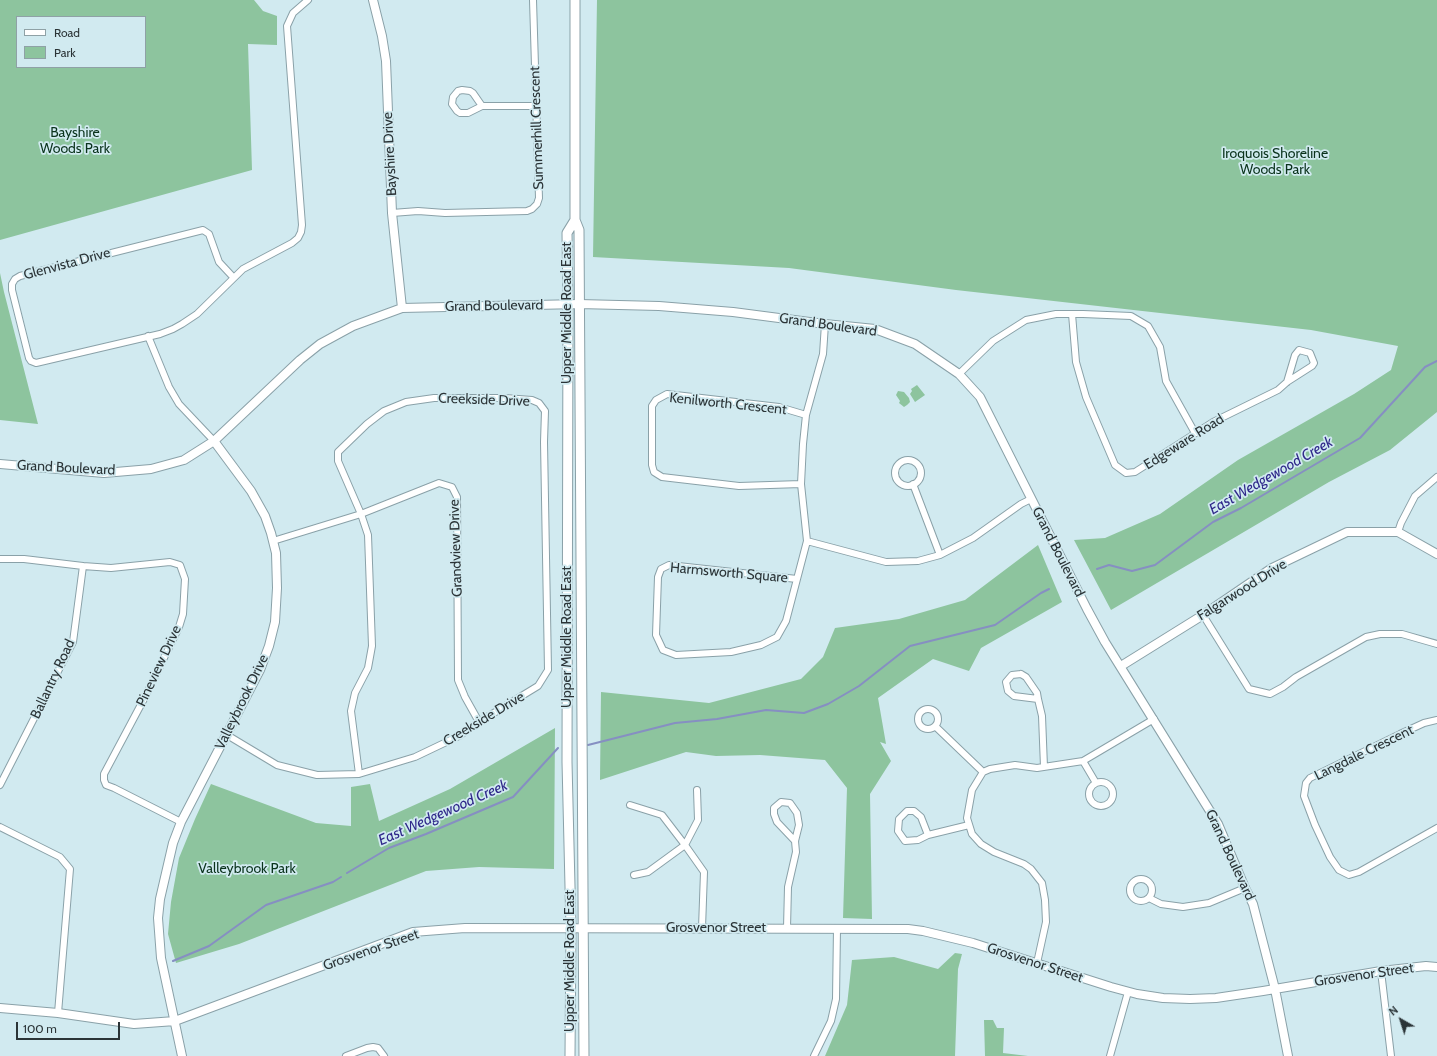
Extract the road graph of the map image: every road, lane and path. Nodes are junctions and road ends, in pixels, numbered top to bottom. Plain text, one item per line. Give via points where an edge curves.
1 (308, 0) edge
2 (373, 0) edge
3 (533, 0) edge
4 (575, 0) edge
5 (482, 106) junction
6 (536, 106) junction
7 (392, 213) junction
8 (575, 220) junction
9 (233, 278) junction
10 (568, 304) junction
11 (580, 304) junction
12 (402, 308) junction
13 (1072, 314) junction
14 (825, 324) junction
15 (148, 336) junction
16 (959, 374) junction
17 (1287, 382) junction
18 (806, 415) junction
19 (1196, 433) junction
20 (214, 441) junction
21 (0, 464) edge
22 (1437, 477) edge
23 (801, 484) junction
24 (914, 484) junction
25 (1031, 499) junction
26 (361, 514) junction
27 (1398, 532) junction
28 (273, 541) junction
29 (807, 542) junction
30 (940, 554) junction
31 (1437, 554) edge
32 (0, 559) edge
33 (82, 566) junction
34 (797, 579) junction
35 (1203, 614) junction
36 (1437, 644) edge
37 (1121, 666) junction
38 (1038, 699) junction
39 (1154, 719) junction
40 (1437, 720) edge
41 (479, 722) junction
42 (935, 726) dead end
43 (227, 735) junction
44 (1083, 760) junction
45 (1044, 767) junction
46 (983, 772) junction
47 (360, 774) junction
48 (1096, 783) junction
49 (0, 785) edge
50 (698, 790) dead end
51 (630, 805) dead end
52 (182, 822) junction
53 (969, 825) junction
54 (0, 827) edge
55 (1437, 828) edge
56 (928, 835) junction
57 (795, 841) junction
58 (684, 844) junction
59 (634, 875) dead end
60 (1245, 888) junction
61 (1149, 898) dead end
62 (571, 928) junction
63 (582, 928) junction
64 (702, 928) junction
65 (787, 928) junction
66 (837, 928) junction
67 (1037, 963) junction
68 (1437, 967) edge
69 (1381, 971) junction
70 (1275, 989) junction
71 (1128, 992) junction
72 (0, 1008) edge
73 (58, 1013) junction
74 (175, 1021) junction
75 (182, 1056) edge
76 (346, 1056) edge
77 (384, 1056) edge
78 (570, 1056) edge
79 (584, 1056) edge
80 (814, 1056) edge
81 (1110, 1056) edge
82 (1288, 1056) edge
83 (1391, 1056) edge

1 - 9 street, Glenvista Drive via 294,13 288,26 301,232 292,243 243,269
2 - 7 street, Bayshire Drive via 386,61
3 - 6 street, Summerhill Crescent
4 - 8 main road, Upper Middle Road East
5 - 5 street via 473,93 466,90 458,91 453,97 452,104 460,113 468,113
5 - 6 street
6 - 7 street, Summerhill Crescent via 538,198 532,209 527,212 445,213 418,210
7 - 12 street, Bayshire Drive
8 - 10 main road, Upper Middle Road East via 567,233
8 - 11 main road, Upper Middle Road East via 579,230
9 - 15 street, Glenvista Drive via 197,314 160,334
9 - 15 street, Glenvista Drive via 219,262 209,234 203,230 20,276 12,284 28,356 33,363
10 - 11 street, Grand Boulevard
10 - 12 street, Grand Boulevard
10 - 62 main road, Upper Middle Road East via 567,762
11 - 14 street, Grand Boulevard via 659,306 733,312
11 - 63 main road, Upper Middle Road East
12 - 20 street, Grand Boulevard via 353,326 320,344
13 - 16 street via 1056,314 1026,320 993,341
13 - 19 street via 1131,316 1148,326 1160,348 1166,381
13 - 19 street, Edgeware Road via 1080,378 1115,465 1126,473 1136,472
14 - 16 street, Grand Boulevard via 875,330 915,344
14 - 18 street, Harmsworth Square via 823,354
15 - 20 street, Valleybrook Drive via 169,387 179,404
16 - 25 street, Grand Boulevard via 980,397
17 - 17 street, Edgeware Road via 1312,366 1314,362 1310,353 1299,350 1295,355
17 - 19 street, Edgeware Road via 1278,390
18 - 23 street, Harmsworth Square
18 - 23 street, Kenilworth Crescent via 779,406 667,394 656,400 652,406 652,465 654,472 662,477 739,486
20 - 21 street, Grand Boulevard via 184,460 151,469 104,473
20 - 28 street, Valleybrook Drive via 251,491 265,516
22 - 27 street via 1415,496
23 - 29 street, Harmsworth Square
24 - 24 street via 919,478 918,465 911,460 902,461 895,470 898,482
24 - 30 street
25 - 30 street via 973,538
25 - 37 street, Grand Boulevard via 1081,598
26 - 28 street, Grandview Drive
26 - 41 street, Grandview Drive via 440,483 452,487 457,498 458,680
26 - 41 street, Creekside Drive via 338,461 338,452 384,411 406,402 434,398 532,400 539,403 545,411 548,670 538,686
26 - 47 street, Creekside Drive via 368,535 372,646 368,668 355,693 351,711
27 - 31 street, Falgarwood Drive
27 - 35 street, Falgarwood Drive via 1347,532 1272,568
28 - 43 street, Valleybrook Drive via 277,588 275,622 270,646
29 - 30 street via 886,562 918,561
29 - 34 street, Harmsworth Square
32 - 33 street, Pineview Drive via 24,559
33 - 49 street, Ballantry Road via 73,642
33 - 52 street, Pineview Drive via 111,568 170,562 180,565 185,579 183,614 179,627 146,697 104,774 106,785
34 - 34 street, Harmsworth Square via 669,565 661,569 658,577 656,634 663,650 676,655 731,652 761,645 777,637 786,621
35 - 36 street via 1249,689 1270,694 1366,637 1402,634
35 - 37 street, Falgarwood Drive
37 - 39 street, Grand Boulevard
38 - 38 street via 1033,687 1021,674 1012,675 1006,682 1008,691 1014,696
38 - 45 street via 1042,716
39 - 44 street
39 - 60 street, Grand Boulevard via 1218,824
40 - 55 street, Langdale Crescent via 1424,723 1310,778 1306,783 1304,796 1330,857 1339,870 1349,875 1359,872
41 - 47 street, Creekside Drive via 460,736 415,757
42 - 46 street
43 - 47 street, Creekside Drive via 277,765 317,775
43 - 52 street, Valleybrook Drive
44 - 45 street
44 - 48 street
45 - 46 street via 1015,765 990,768
46 - 53 street via 972,790 967,818
48 - 48 street via 1090,788 1089,796 1093,803 1104,806 1111,801 1112,790 1104,782
50 - 58 street via 698,820
51 - 58 street via 662,815
52 - 74 street, Valleybrook Drive via 168,862 158,918 161,958
53 - 56 street
53 - 67 street via 972,834 981,844 1024,864 1042,883 1046,922
54 - 73 street via 60,857 70,868
56 - 56 street via 918,840 905,841 898,832 899,819 907,811 914,811 921,817
57 - 57 street via 799,825 798,813 790,803 781,802 774,808 774,814 777,822
57 - 65 street via 796,852 788,887
58 - 59 street via 648,872
58 - 64 street via 704,872
60 - 61 street via 1210,903 1183,907 1161,904
60 - 70 street, Grand Boulevard via 1253,904
62 - 63 street, Grosvenor Street
62 - 74 street, Grosvenor Street via 465,928 413,932
62 - 78 main road, Upper Middle Road East
63 - 64 street, Grosvenor Street
63 - 79 main road, Upper Middle Road East
64 - 65 street, Grosvenor Street
65 - 66 street, Grosvenor Street
66 - 67 street, Grosvenor Street via 923,931
66 - 80 street via 836,999 831,1021
67 - 71 street, Grosvenor Street
68 - 69 street, Grosvenor Street
69 - 70 street, Grosvenor Street
69 - 83 street
70 - 71 street, Grosvenor Street via 1216,998 1190,999 1163,998
70 - 82 street, Grand Boulevard
71 - 81 street
72 - 73 street, Grosvenor Street
73 - 74 street, Grosvenor Street via 134,1024
74 - 75 street, Valleybrook Drive
76 - 77 street via 373,1047 383,1052

